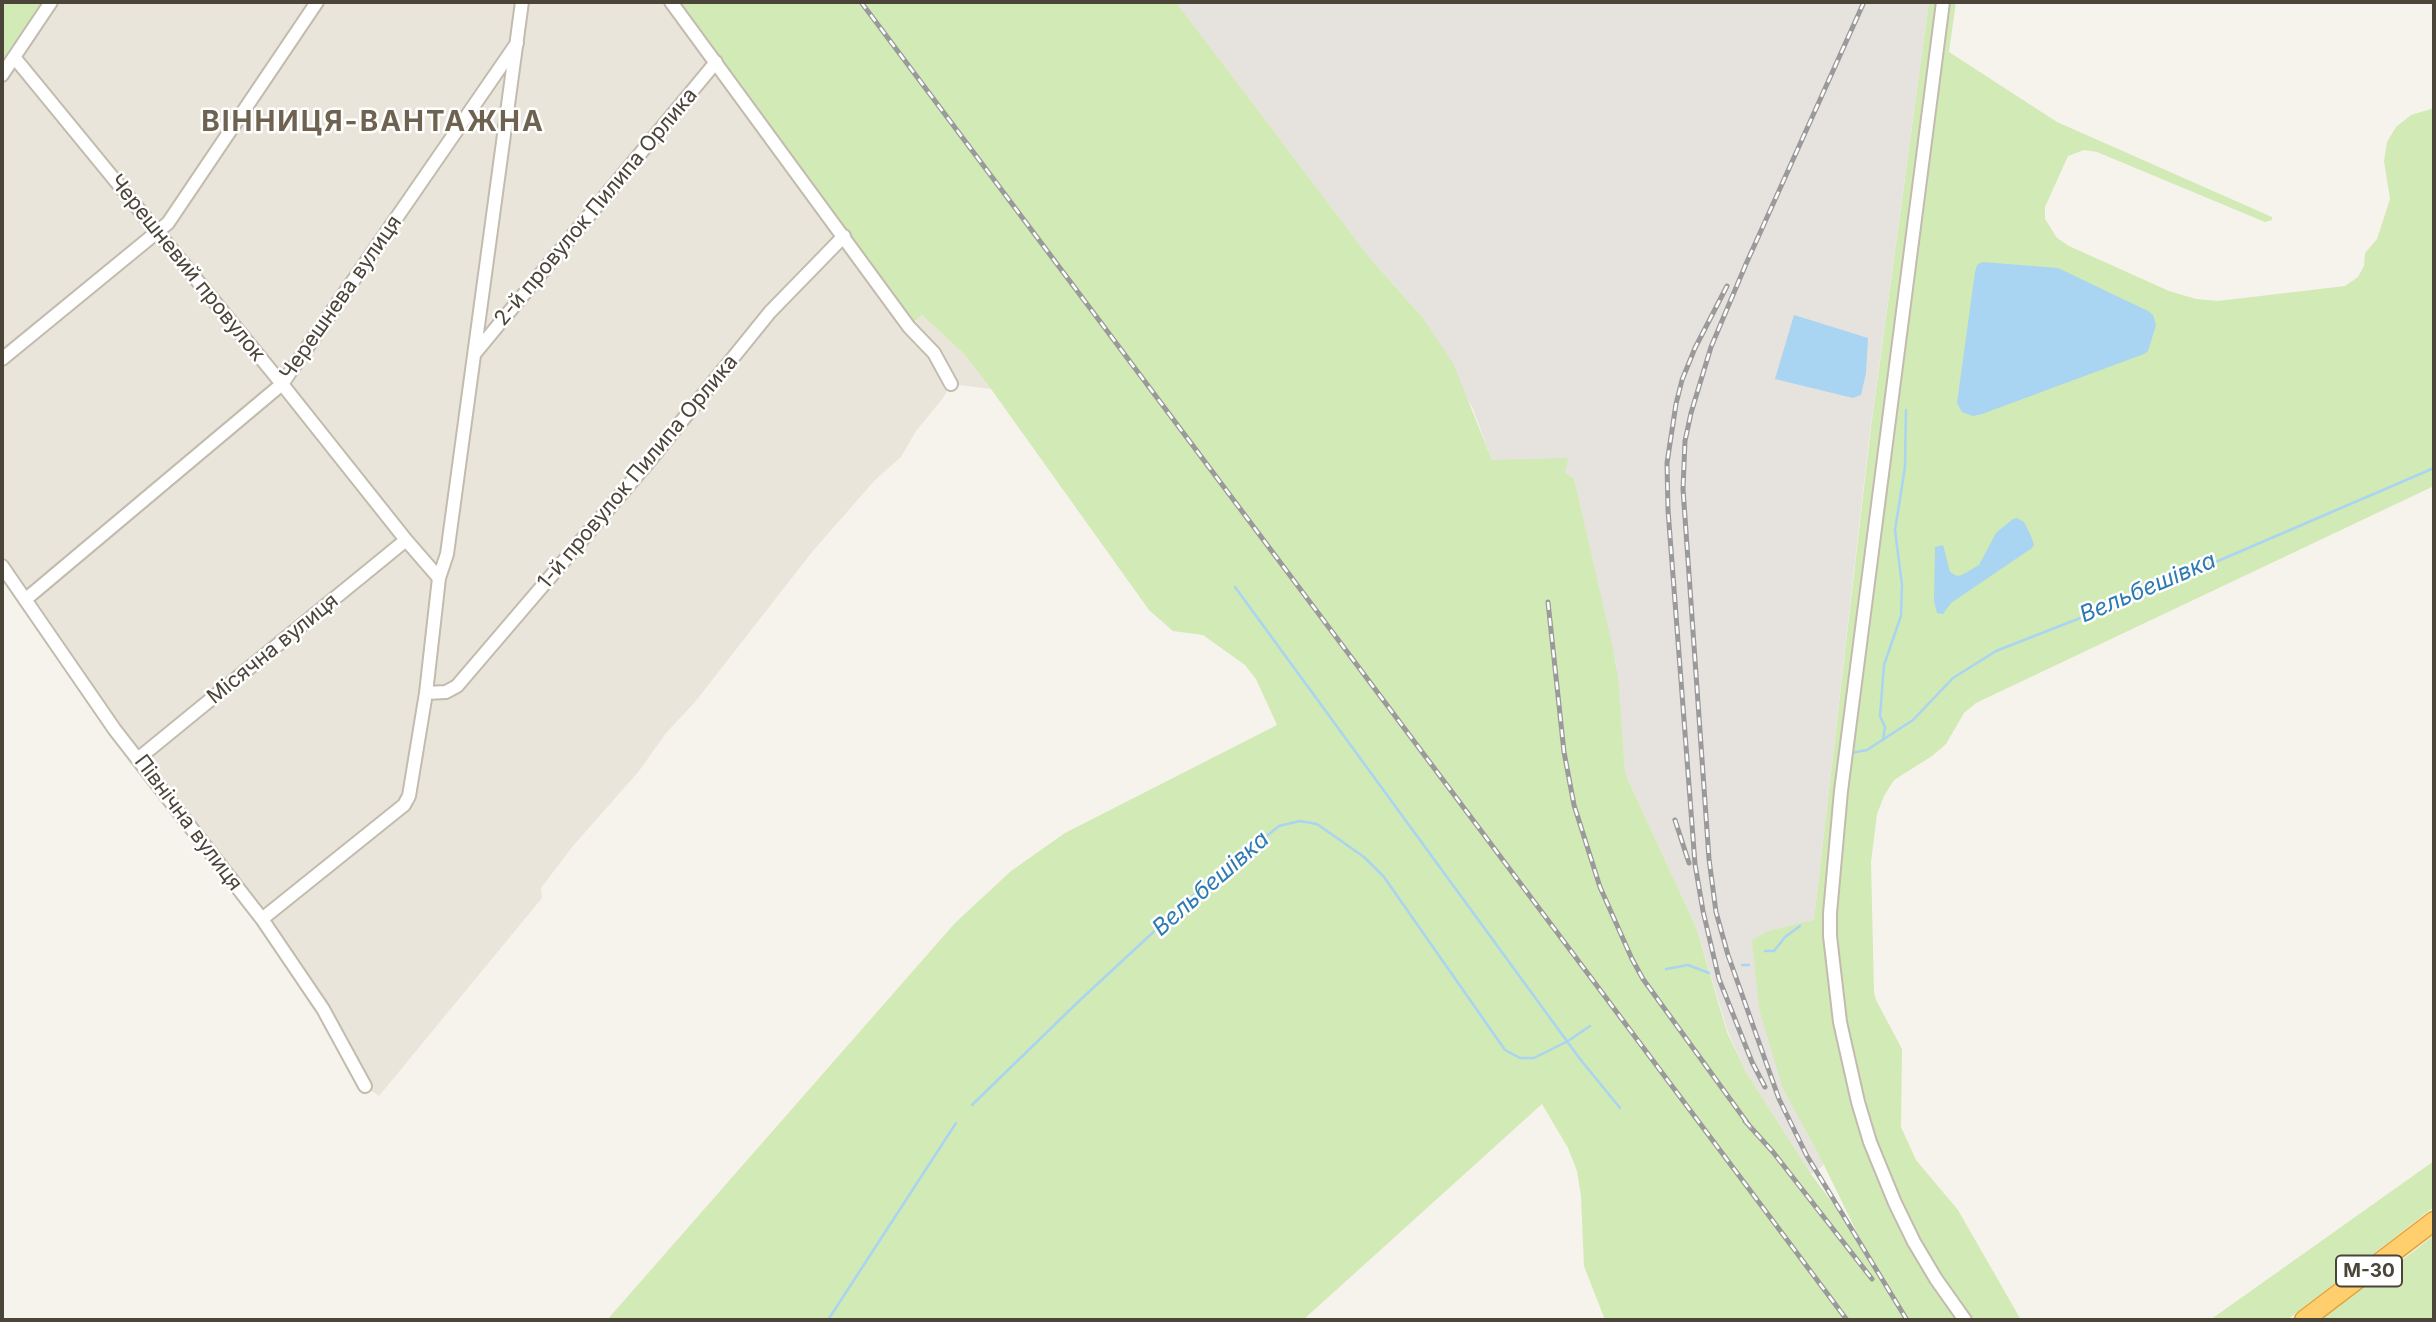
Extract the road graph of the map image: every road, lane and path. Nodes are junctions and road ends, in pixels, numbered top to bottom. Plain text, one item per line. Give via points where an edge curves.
1 (51, 2) edge
2 (317, 2) edge
3 (523, 2) edge
4 (671, 2) edge
5 (1943, 2) edge
6 (518, 40) junction
7 (14, 57) junction
8 (716, 62) junction
9 (2, 75) edge
10 (159, 233) junction
11 (844, 236) junction
12 (475, 352) junction
13 (2, 359) edge
14 (282, 384) junction
15 (951, 384) dead end
16 (406, 540) junction
17 (2, 566) edge
18 (439, 578) junction
19 (26, 598) junction
20 (426, 693) junction
21 (139, 758) junction
22 (261, 919) junction
23 (365, 1086) dead end
24 (2434, 1221) edge
25 (1965, 1320) edge
26 (2304, 1320) edge

1 - 7 street
2 - 10 street
3 - 6 street
4 - 8 street
5 - 25 street via 1841,791 1829,936 1840,1022 1867,1132 1914,1242
6 - 12 street
6 - 14 street, Черешнева вулиця
7 - 9 street
7 - 10 street, Черешневий провулок
8 - 11 street
8 - 12 street, 2-й провулок Пилипа Орлика
10 - 13 street
10 - 14 street, Черешневий провулок
11 - 15 street via 909,327 934,353
11 - 20 street, 1-й провулок Пилипа Орлика via 770,312 457,686
12 - 18 street via 447,554
14 - 16 street, Черешневий провулок
14 - 19 street, Черешнева вулиця
16 - 18 street, Черешневий провулок
16 - 21 street, Місячна вулиця
17 - 19 street, Північна вулиця
18 - 20 street
19 - 21 street, Північна вулиця
20 - 22 street via 407,801
21 - 22 street, Північна вулиця
22 - 23 street, Північна вулиця via 323,1009
24 - 26 highway, М-30

